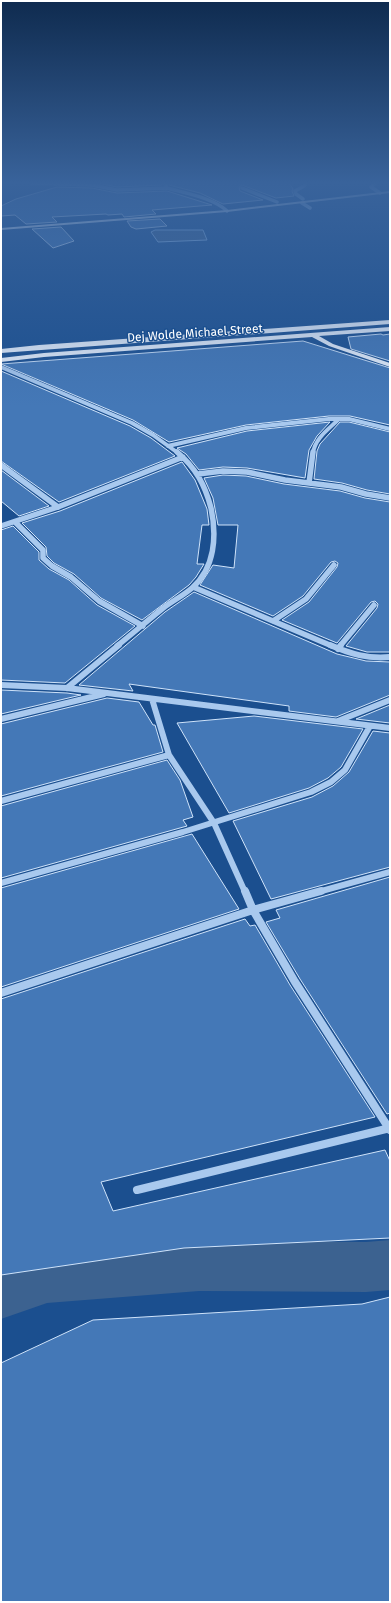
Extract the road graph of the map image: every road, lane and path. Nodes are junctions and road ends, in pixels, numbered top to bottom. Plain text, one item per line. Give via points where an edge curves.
1 (390, 322) edge
2 (306, 328) junction
3 (390, 329) edge
4 (313, 336) junction
5 (39, 347) junction
6 (1, 351) edge
7 (44, 355) junction
8 (1, 360) edge
9 (390, 364) edge
10 (1, 367) edge
11 (339, 418) junction
12 (390, 429) edge
13 (168, 446) junction
14 (183, 457) junction
15 (1, 465) edge
16 (198, 474) junction
17 (309, 483) junction
18 (390, 498) edge
19 (58, 507) junction
20 (15, 522) junction
21 (1, 526) edge
22 (334, 564) dead end
23 (193, 587) junction
24 (374, 605) dead end
25 (273, 621) junction
26 (143, 626) junction
27 (338, 649) junction
28 (390, 657) edge
29 (1, 685) edge
30 (67, 688) junction
31 (107, 693) junction
32 (152, 698) junction
33 (390, 700) edge
34 (1, 719) edge
35 (338, 721) junction
36 (370, 726) junction
37 (390, 728) edge
38 (169, 755) junction
39 (1, 801) edge
40 (214, 823) junction
41 (390, 872) edge
42 (1, 883) edge
43 (253, 910) junction
44 (1, 993) edge
45 (390, 1128) edge
46 (137, 1190) dead end

1 - 2 main road, Dej Wolde Michael Street
2 - 4 main road
2 - 5 main road, Dej Wolde Michael Street
3 - 4 main road, Dej Wolde Michael Street
4 - 7 main road, Dej Wolde Michael Street
4 - 9 main road via 331,345
5 - 6 main road, Dej Wolde Michael Street
5 - 7 street
7 - 8 main road, Dej Wolde Michael Street
10 - 13 street via 79,399 153,434
11 - 12 street
11 - 13 street via 246,428
11 - 17 street via 314,446
13 - 14 street
14 - 16 street
14 - 19 street
15 - 19 street
16 - 17 street via 247,472
16 - 23 street via 209,502 214,525 213,553 202,577
17 - 18 street via 342,487
19 - 20 street
20 - 21 street
20 - 26 street via 43,550 43,558 52,566 71,577 99,601
22 - 25 street via 306,599
23 - 25 street
23 - 26 street
24 - 27 street
25 - 27 street
26 - 30 street
27 - 28 street via 364,657
29 - 30 street
30 - 31 street
31 - 32 street
31 - 34 street
32 - 35 street
32 - 38 street
33 - 35 street
35 - 36 street
36 - 37 street
36 - 40 street via 345,771 331,782 307,794
38 - 39 street
38 - 40 street
40 - 42 street
40 - 43 street
41 - 43 street
43 - 44 street
43 - 45 street via 295,982
45 - 46 street

